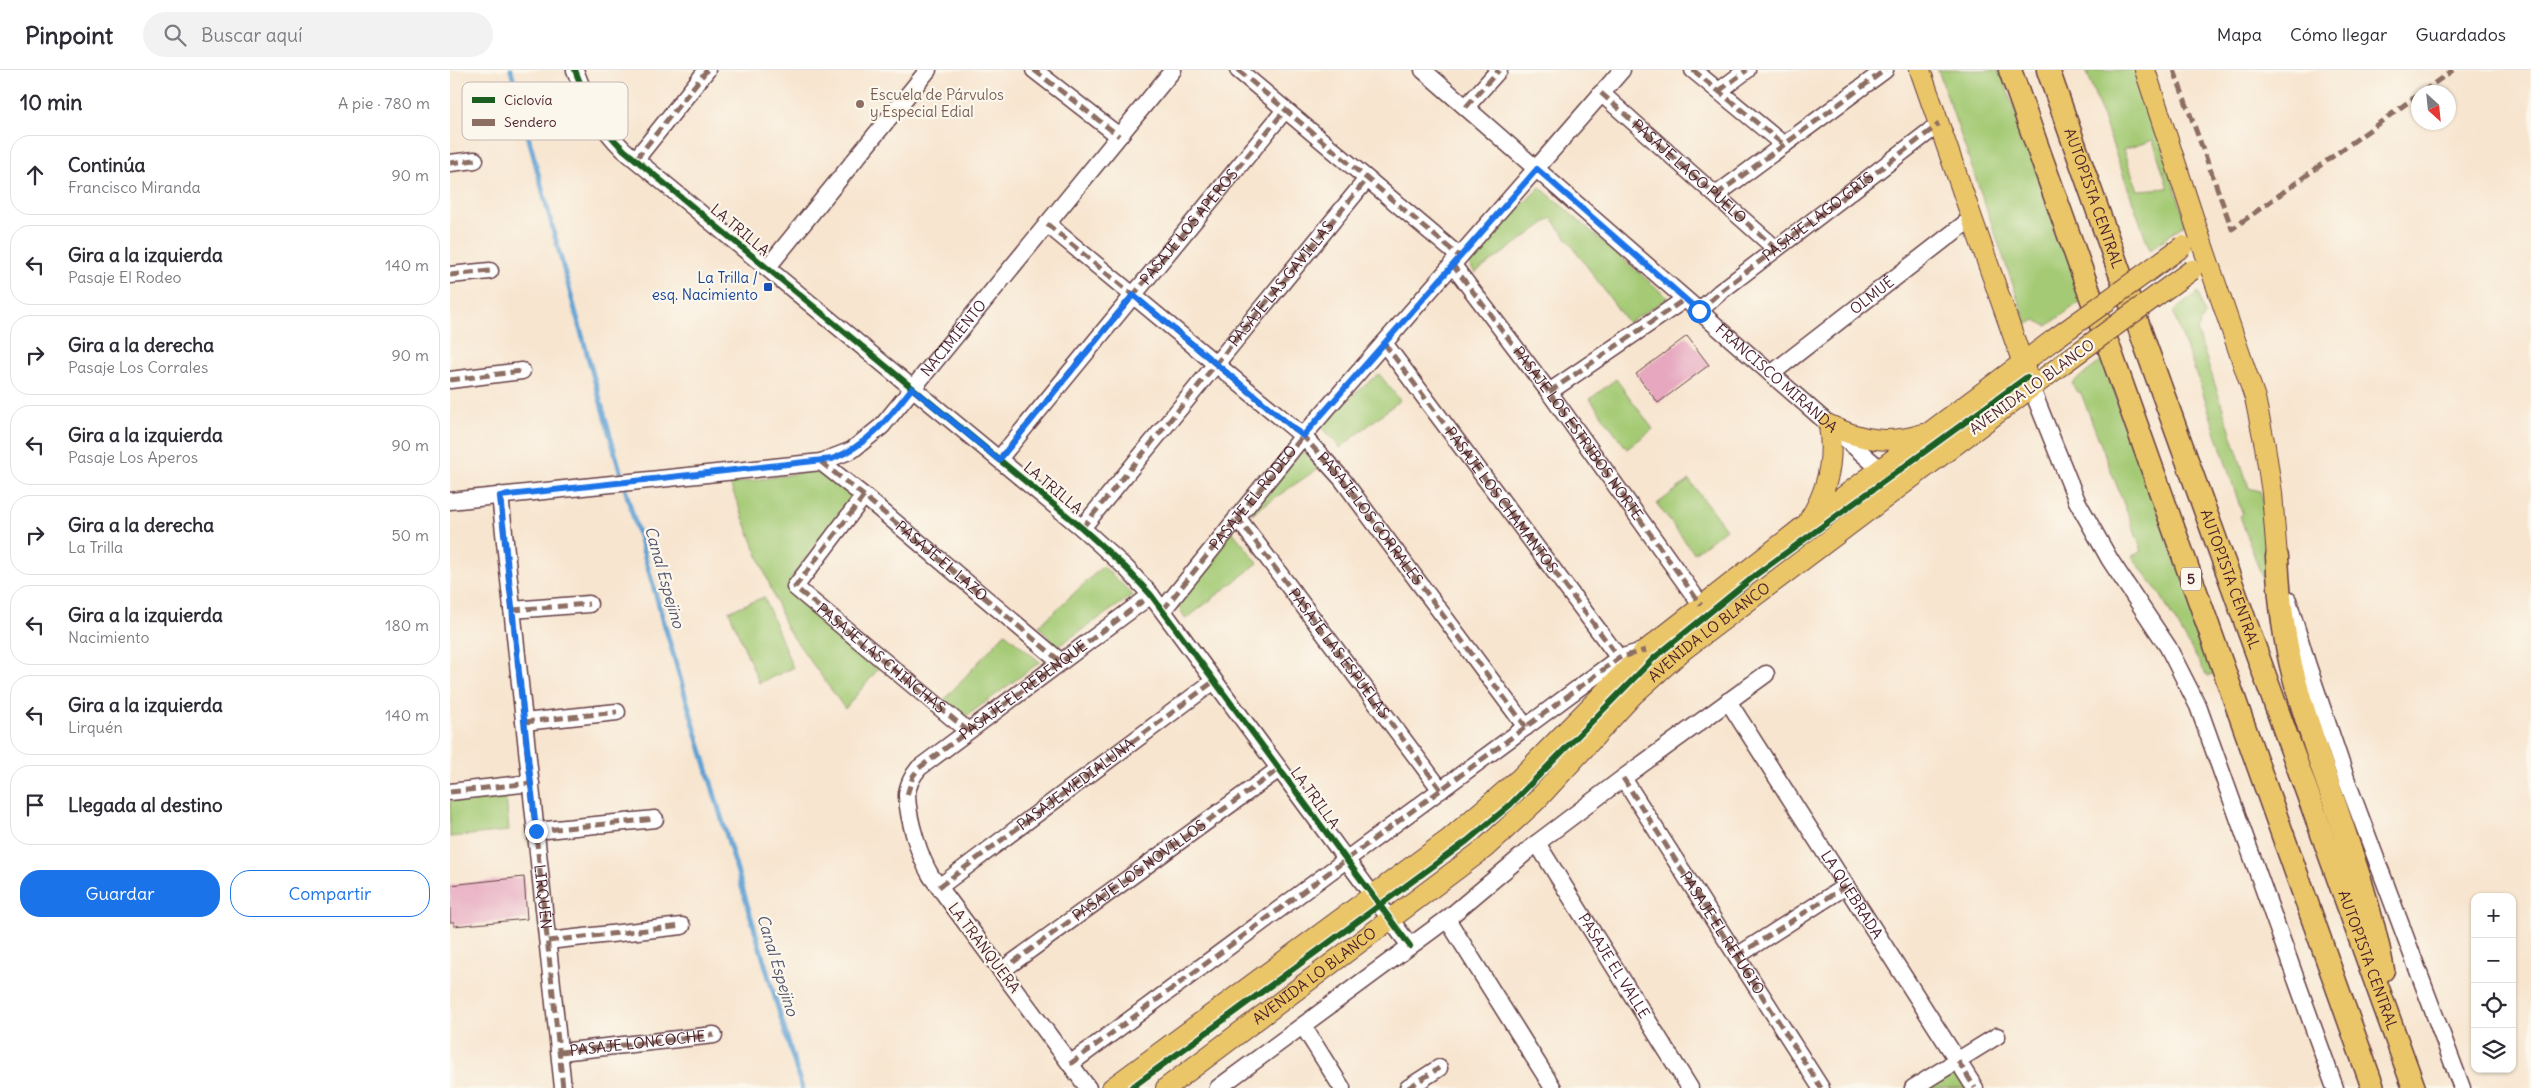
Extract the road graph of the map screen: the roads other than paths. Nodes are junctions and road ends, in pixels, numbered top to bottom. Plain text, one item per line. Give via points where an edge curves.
1 (575, 70) edge
2 (707, 70) edge
3 (928, 70) edge
4 (1034, 70) edge
5 (1173, 70) edge
6 (1238, 70) edge
7 (1423, 70) edge
8 (1499, 70) edge
9 (1622, 70) edge
10 (1693, 70) edge
11 (1747, 70) edge
12 (1885, 70) edge
13 (1920, 70) edge
14 (2010, 70) edge
15 (2048, 70) edge
16 (2145, 70) edge
17 (580, 82) edge
18 (1719, 91) junction
19 (1601, 93) junction
20 (1466, 107) junction
21 (1285, 110) junction
22 (1939, 124) junction
23 (1118, 136) junction
24 (613, 140) edge
25 (1784, 145) junction
26 (636, 159) junction
27 (475, 160) dead end
28 (450, 163) edge
29 (1537, 169) junction
30 (1367, 179) junction
31 (1716, 195) junction
32 (1972, 218) junction
33 (1047, 224) junction
34 (2191, 241) junction
35 (1776, 249) junction
36 (1456, 260) junction
37 (2199, 265) junction
38 (767, 268) junction
39 (490, 272) dead end
40 (450, 275) edge
41 (1133, 295) junction
42 (1685, 299) junction
43 (1699, 311) junction
44 (1384, 343) junction
45 (2022, 362) junction
46 (1216, 364) junction
47 (522, 371) dead end
48 (1771, 374) junction
49 (450, 380) edge
50 (2031, 387) junction
51 (912, 388) junction
52 (1549, 392) junction
53 (1829, 425) junction
54 (1929, 432) junction
55 (1303, 436) junction
56 (999, 460) junction
57 (821, 462) junction
58 (1880, 469) junction
59 (1911, 477) junction
60 (500, 496) junction
61 (864, 496) junction
62 (450, 501) edge
63 (1237, 517) junction
64 (1804, 526) junction
65 (1082, 528) junction
66 (2277, 557) junction
67 (1151, 595) junction
68 (590, 604) dead end
69 (1701, 605) junction
70 (512, 610) junction
71 (1163, 610) junction
72 (1646, 650) junction
73 (1619, 658) junction
74 (1061, 662) junction
75 (1766, 674) dead end
76 (1214, 682) junction
77 (1728, 701) junction
78 (617, 712) dead end
79 (524, 722) junction
80 (1526, 727) junction
81 (968, 731) junction
82 (1278, 769) junction
83 (1623, 778) junction
84 (531, 784) junction
85 (1441, 790) junction
86 (450, 792) edge
87 (907, 795) joint
88 (655, 819) dead end
89 (536, 831) junction
90 (1537, 843) junction
91 (1345, 860) junction
92 (1846, 886) junction
93 (939, 887) junction
94 (1372, 896) junction
95 (1447, 919) junction
96 (1391, 920) junction
97 (682, 926) dead end
98 (548, 941) junction
99 (1410, 946) junction
100 (1736, 956) junction
101 (1001, 971) junction
102 (2391, 1025) junction
103 (1302, 1026) junction
104 (714, 1035) dead end
105 (1997, 1036) dead end
106 (560, 1052) junction
107 (1958, 1060) junction
108 (1070, 1064) junction
109 (1438, 1068) dead end
110 (563, 1088) edge
111 (1088, 1088) edge
112 (1112, 1088) edge
113 (1166, 1088) edge
114 (1218, 1088) edge
115 (1342, 1088) edge
116 (1408, 1088) edge
117 (1553, 1088) edge
118 (1690, 1088) edge
119 (1821, 1088) edge
120 (1913, 1088) edge
121 (1975, 1088) edge
122 (2335, 1088) edge
123 (2373, 1088) edge
124 (2414, 1088) edge
125 (2462, 1088) edge

1 - 17 street, LA TRILLA
2 - 26 street
3 - 38 street
4 - 23 street
5 - 23 street, NACIMIENTO
6 - 21 street, PASAJE LOS ESTRIBOS NORTE
7 - 20 street, FRANCISCO MIRANDA
8 - 20 street
9 - 19 street, PASAJE EL RODEO
10 - 18 street
11 - 18 street
12 - 25 street
13 - 22 main road
14 - 123 highway, 5
15 - 102 highway, AUTOPISTA CENTRAL / 5
16 - 34 main road
18 - 25 street
19 - 29 street, PASAJE EL RODEO
19 - 31 street, PASAJE LAGO PUELO
20 - 29 street, FRANCISCO MIRANDA
21 - 30 street, PASAJE LOS ESTRIBOS NORTE
21 - 41 street, PASAJE LOS APEROS
22 - 32 main road
22 - 35 street, PASAJE LAGO GRIS
23 - 33 street, NACIMIENTO
24 - 26 street, LA TRILLA
25 - 31 street
26 - 38 street, LA TRILLA
27 - 28 street
29 - 36 street, PASAJE EL RODEO
29 - 42 street, FRANCISCO MIRANDA
30 - 36 street, PASAJE LOS ESTRIBOS NORTE
30 - 46 street, PASAJE LAS GAVILLAS
31 - 35 street, PASAJE LAGO PUELO
32 - 45 main road
32 - 48 street, OLMUÉ
33 - 41 street, PASAJE LOS CORRALES
33 - 51 street, NACIMIENTO
34 - 37 main road
34 - 45 main road, AVENIDA LO BLANCO, bridge
35 - 43 street, PASAJE LAGO GRIS
36 - 44 street, PASAJE EL RODEO
36 - 52 street, PASAJE LOS ESTRIBOS NORTE
37 - 50 main road, AVENIDA LO BLANCO, bridge
37 - 66 main road via 2255,398 2265,446
38 - 51 street, LA TRILLA
39 - 40 street
41 - 46 street, PASAJE LOS CORRALES
41 - 56 street, PASAJE LOS APEROS
42 - 43 street, FRANCISCO MIRANDA
42 - 52 street
43 - 48 street, FRANCISCO MIRANDA
44 - 55 street, PASAJE EL RODEO
44 - 73 street, PASAJE LOS CHAMANTOS
45 - 50 main road
45 - 54 main road, AVENIDA LO BLANCO
46 - 55 street, PASAJE LOS CORRALES
46 - 65 street, PASAJE LAS GAVILLAS
47 - 49 street
48 - 53 street, FRANCISCO MIRANDA
50 - 59 main road, AVENIDA LO BLANCO
50 - 122 street via 2077,501 2110,560 2168,647 2198,706
51 - 56 street, LA TRILLA
51 - 57 street, NACIMIENTO via 882,426 863,443
52 - 69 street, PASAJE LOS ESTRIBOS NORTE
53 - 54 main road via 1854,436 1880,440 1897,440
53 - 58 street, FRANCISCO MIRANDA
53 - 64 main road via 1831,453 1828,475 1820,498
54 - 58 main road, AVENIDA LO BLANCO
55 - 63 street, PASAJE EL RODEO
55 - 80 street, PASAJE LOS CORRALES via 1342,479
56 - 65 street, LA TRILLA
57 - 60 street, NACIMIENTO
57 - 61 street, PASAJE EL LAZO
58 - 59 main road via 1892,476
58 - 64 main road, AVENIDA LO BLANCO
59 - 96 main road, AVENIDA LO BLANCO via 1669,662 1620,707 1562,774 1509,827
60 - 62 street, NACIMIENTO
60 - 70 street, LIRQUÉN
61 - 74 street, PASAJE EL LAZO
61 - 81 street, PASAJE LAS CHINCHAS via 795,587
63 - 71 street, PASAJE EL RODEO
63 - 85 street, PASAJE LAS ESPUELAS
64 - 69 main road, AVENIDA LO BLANCO
65 - 67 street, LA TRILLA
66 - 102 highway via 2283,622 2294,676 2372,921
66 - 125 street via 2305,656 2348,781
67 - 71 street, LA TRILLA
67 - 74 street, PASAJE EL REBENQUE
68 - 70 street
69 - 72 main road, AVENIDA LO BLANCO
70 - 79 street, LIRQUÉN
71 - 76 street, LA TRILLA
72 - 73 street, AVENIDA LO BLANCO
72 - 94 main road, AVENIDA LO BLANCO via 1498,798
73 - 80 street, AVENIDA LO BLANCO
74 - 81 street, PASAJE EL REBENQUE
75 - 77 street, AVENIDA LO BLANCO
76 - 82 street, LA TRILLA
76 - 93 street, PASAJE MEDIALUNA
77 - 83 street, AVENIDA LO BLANCO
77 - 92 street, LA QUEBRADA
78 - 79 street
79 - 84 street, LIRQUÉN
80 - 85 street, AVENIDA LO BLANCO
81 - 87 street, PASAJE EL REBENQUE via 919,768
82 - 91 street, LA TRILLA
82 - 101 street, PASAJE LOS NOVILLOS
83 - 90 street, AVENIDA LO BLANCO
83 - 100 street, PASAJE EL REFUGIO
84 - 86 street
84 - 89 street, LIRQUÉN
85 - 91 street, AVENIDA LO BLANCO
87 - 93 street, LA TRANQUERA via 923,863
88 - 89 street
89 - 98 street, LIRQUÉN
90 - 95 street, AVENIDA LO BLANCO
90 - 118 street, PASAJE EL VALLE
91 - 94 street, LA TRILLA
91 - 108 street, AVENIDA LO BLANCO
92 - 100 street
92 - 107 street, LA QUEBRADA
93 - 101 street, LA TRANQUERA
94 - 96 street, LA TRILLA
94 - 112 main road, AVENIDA LO BLANCO
95 - 99 street, AVENIDA LO BLANCO
95 - 117 street
96 - 99 street, LA TRILLA
96 - 113 main road, AVENIDA LO BLANCO
97 - 98 street
98 - 106 street, LIRQUÉN
99 - 103 street, AVENIDA LO BLANCO
100 - 119 street, PASAJE EL REFUGIO
101 - 108 street, LA TRANQUERA
102 - 124 highway, AUTOPISTA CENTRAL / 5
103 - 114 street, AVENIDA LO BLANCO
103 - 115 street
104 - 106 street, PASAJE LONCOCHE
105 - 107 street
106 - 110 street, LIRQUÉN
107 - 120 street
107 - 121 street, LA QUEBRADA
108 - 111 street, LA TRANQUERA
109 - 116 street

